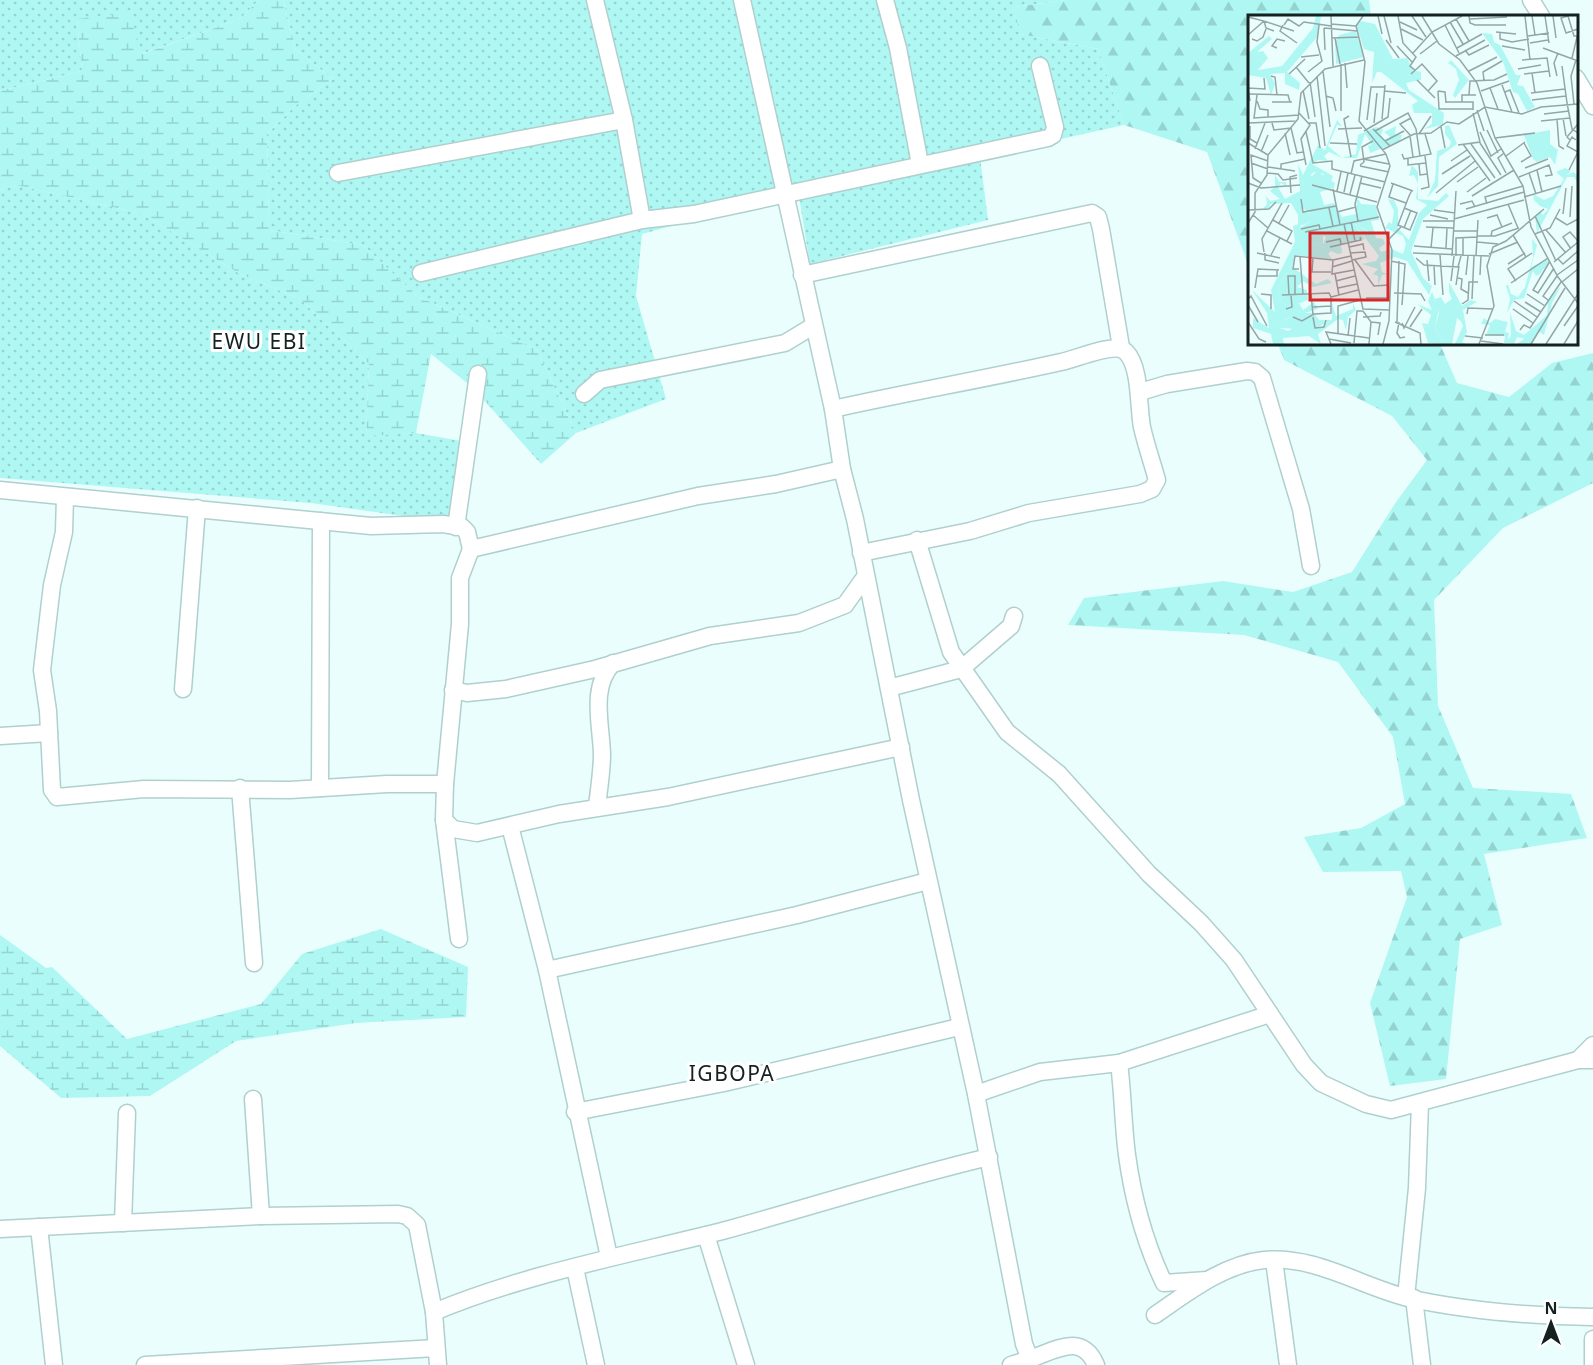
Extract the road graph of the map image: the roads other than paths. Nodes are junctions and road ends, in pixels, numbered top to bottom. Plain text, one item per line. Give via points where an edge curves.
1 (595, 0) edge
2 (742, 0) edge
3 (885, 0) edge
4 (1531, 0) edge
5 (1540, 15) edge
6 (1040, 66) dead end
7 (1578, 81) edge
8 (1593, 106) edge
9 (624, 120) junction
10 (920, 164) junction
11 (338, 173) dead end
12 (783, 194) junction
13 (642, 220) junction
14 (421, 273) dead end
15 (802, 275) junction
16 (813, 326) junction
17 (1121, 347) junction
18 (1133, 369) junction
19 (478, 374) dead end
20 (1167, 384) junction
21 (1140, 392) junction
22 (584, 394) dead end
23 (833, 409) junction
24 (842, 469) junction
25 (0, 490) edge
26 (65, 497) junction
27 (197, 508) junction
28 (321, 521) junction
29 (456, 526) junction
30 (917, 540) junction
31 (471, 549) junction
32 (861, 553) junction
33 (1311, 566) dead end
34 (865, 576) junction
35 (845, 605) junction
36 (871, 607) junction
37 (1014, 616) dead end
38 (614, 662) junction
39 (961, 669) junction
40 (889, 688) junction
41 (183, 689) dead end
42 (453, 690) junction
43 (49, 733) junction
44 (0, 736) edge
45 (901, 747) junction
46 (445, 784) junction
47 (240, 788) junction
48 (320, 788) junction
49 (597, 806) junction
50 (444, 820) junction
51 (510, 826) junction
52 (928, 881) junction
53 (459, 939) dead end
54 (254, 963) dead end
55 (547, 970) junction
56 (1270, 1014) junction
57 (960, 1027) junction
58 (1593, 1045) edge
59 (1586, 1060) edge
60 (1119, 1063) junction
61 (976, 1094) junction
62 (253, 1099) dead end
63 (1420, 1103) junction
64 (575, 1112) junction
65 (127, 1113) dead end
66 (989, 1157) junction
67 (261, 1216) junction
68 (123, 1223) junction
69 (39, 1227) junction
70 (0, 1229) edge
71 (706, 1234) junction
72 (609, 1257) junction
73 (1274, 1260) junction
74 (575, 1268) junction
75 (1209, 1280) junction
76 (1410, 1298) junction
77 (434, 1312) junction
78 (1155, 1315) dead end
79 (1593, 1317) edge
80 (1593, 1339) edge
81 (436, 1347) junction
82 (1030, 1359) junction
83 (1593, 1364) edge
84 (54, 1365) edge
85 (145, 1365) edge
86 (438, 1365) edge
87 (596, 1365) edge
88 (746, 1365) edge
89 (1011, 1365) edge
90 (1096, 1365) edge
91 (1288, 1365) edge
92 (1422, 1365) edge

1 - 9 street
2 - 12 street
3 - 10 street
4 - 5 street
6 - 10 street via 1055,127 1053,135
7 - 8 street
9 - 11 street
9 - 13 street
10 - 12 street
12 - 13 street via 694,214
12 - 15 street
13 - 14 street
15 - 16 street
15 - 17 street via 1092,213 1098,217 1101,229
16 - 22 street via 785,343 600,380
16 - 23 street
17 - 18 street via 1129,354
17 - 23 street
18 - 20 street
18 - 21 street
19 - 29 street
20 - 21 street
20 - 33 street via 1247,371 1262,378 1301,509
21 - 30 street via 1142,424 1157,480 1152,489
23 - 24 street
24 - 31 street via 698,496
24 - 32 street
25 - 26 street
26 - 27 street
26 - 43 street via 64,532 52,585 42,669
27 - 28 street
27 - 41 street
28 - 29 street via 371,526
28 - 48 street
29 - 31 street via 467,532
30 - 32 street
30 - 39 street via 943,634
31 - 42 street via 460,578
32 - 34 street
34 - 35 street
34 - 36 street
35 - 36 street
35 - 38 street via 799,622 710,636
36 - 40 street
37 - 39 street via 1011,626
38 - 42 street via 506,689 467,693
38 - 49 street via 602,677 600,688 602,755
39 - 40 street
39 - 56 street via 1007,732 1059,774 1234,960
40 - 45 street
42 - 46 street
43 - 44 street
43 - 47 street via 52,790 57,797 144,789
45 - 49 street via 668,797
45 - 52 street
46 - 48 street
46 - 50 street
47 - 48 street
47 - 54 street
49 - 51 street
50 - 51 street via 453,829 470,832
50 - 53 street
51 - 55 street
52 - 55 street via 797,915
52 - 57 street
55 - 64 street
56 - 60 street
56 - 63 street via 1304,1065 1330,1088 1391,1110
57 - 61 street
57 - 64 street via 724,1083
58 - 59 street
59 - 63 street
60 - 61 street via 1040,1072
60 - 75 street via 1127,1154 1152,1258 1164,1283
61 - 66 street
62 - 67 street
63 - 76 street
64 - 72 street
65 - 68 street
66 - 71 street
66 - 82 street via 1021,1333
67 - 68 street
67 - 77 street via 407,1216 417,1225
68 - 69 street
69 - 70 street
69 - 84 street
71 - 72 street
71 - 88 street
72 - 74 street
73 - 75 street via 1255,1262
73 - 76 street via 1336,1271
73 - 91 street
74 - 77 street via 498,1287
74 - 87 street
75 - 78 street
76 - 79 street via 1550,1316
76 - 92 street
77 - 81 street
80 - 83 street
81 - 85 street
81 - 86 street
82 - 89 street
82 - 90 street via 1073,1345 1087,1351

